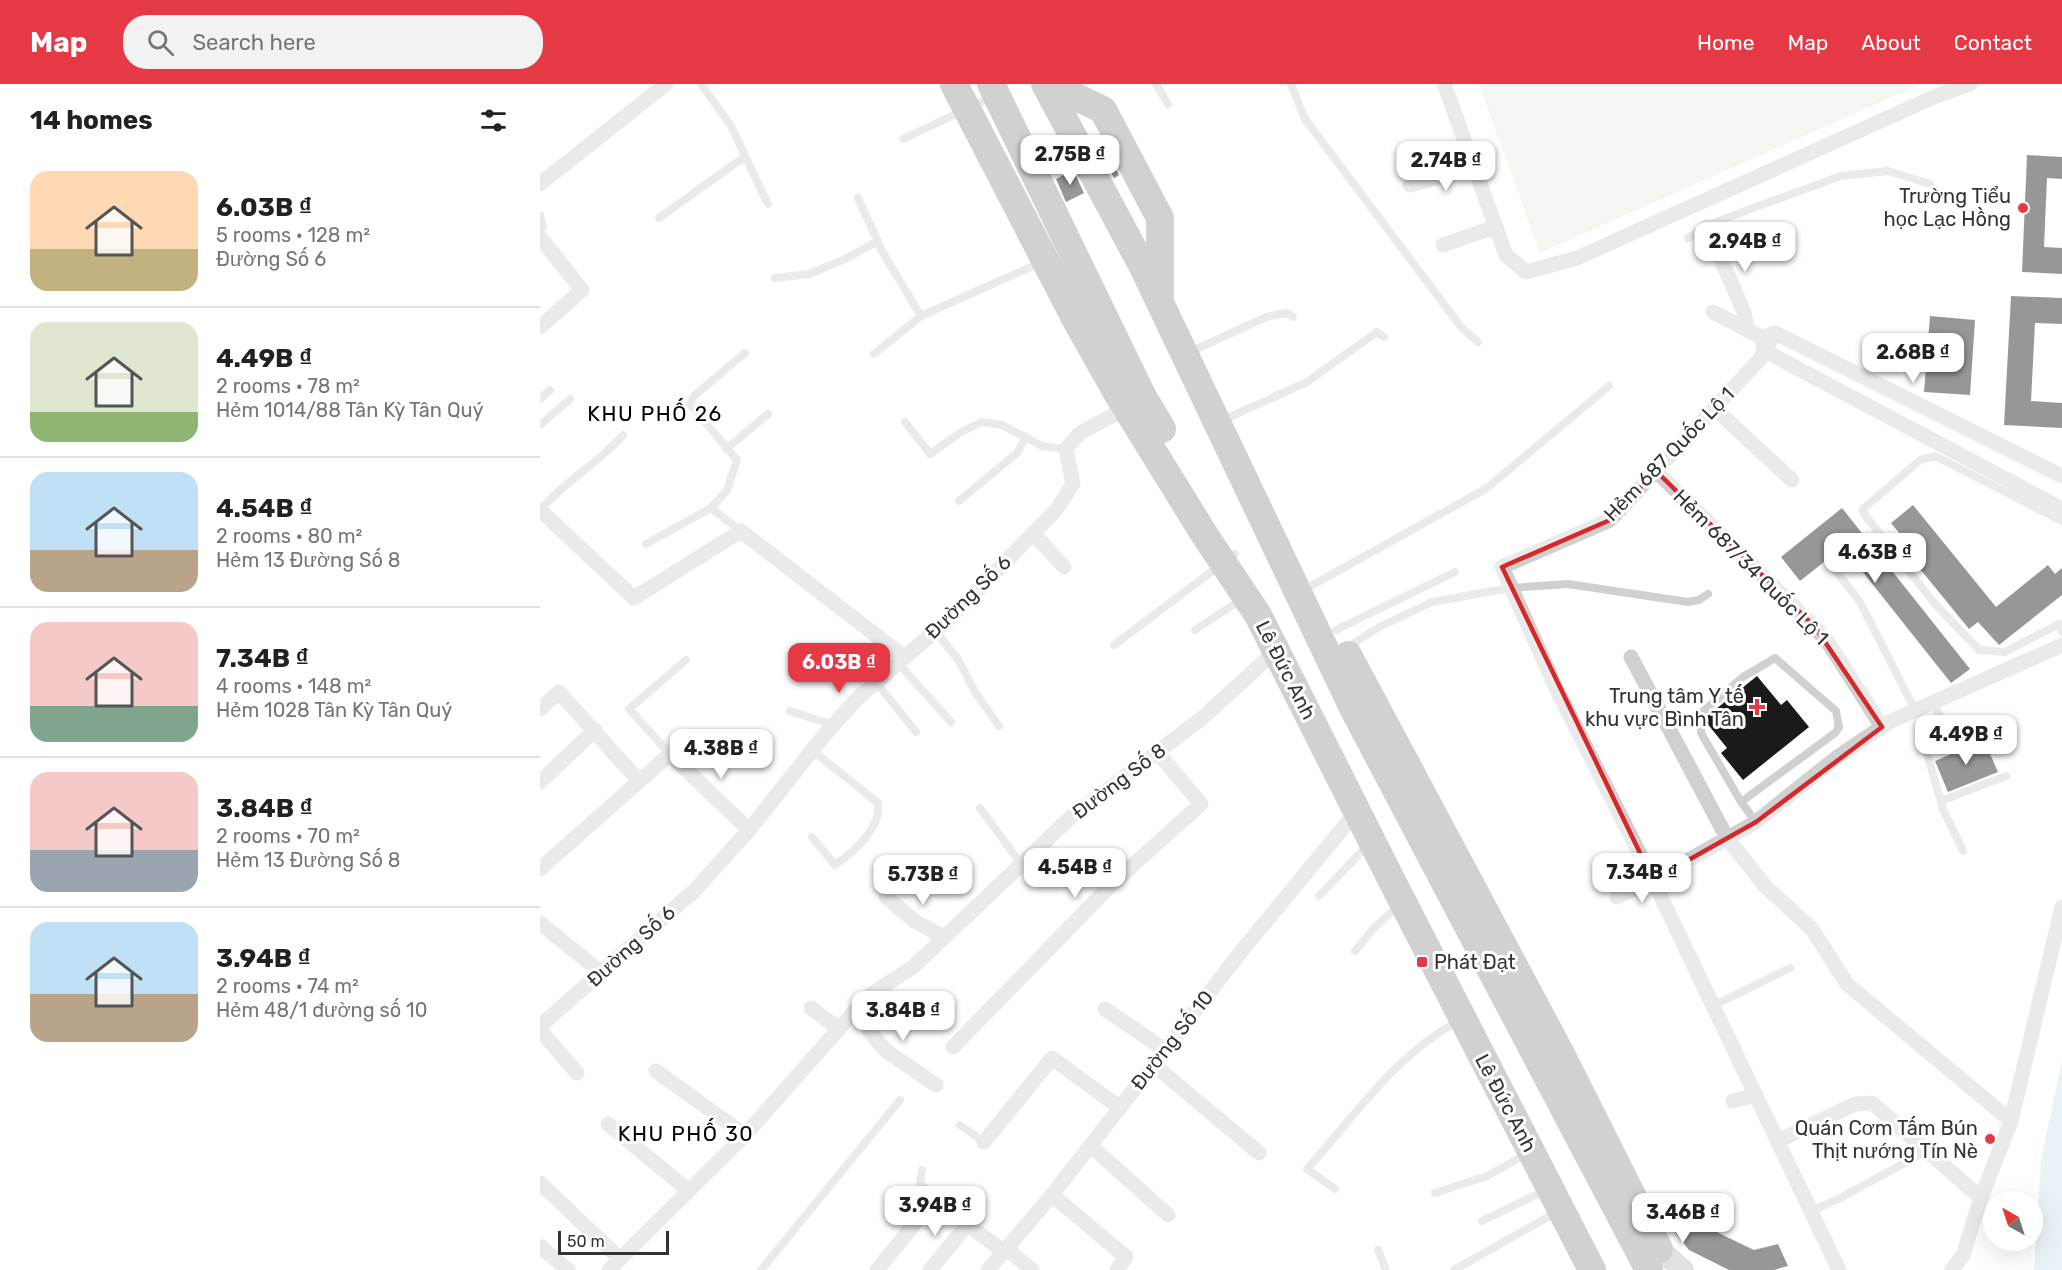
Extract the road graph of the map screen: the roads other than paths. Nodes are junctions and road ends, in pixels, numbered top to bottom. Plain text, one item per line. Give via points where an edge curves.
1 (666, 84) edge
2 (701, 84) edge
3 (954, 84) edge
4 (1047, 84) edge
5 (1156, 84) edge
6 (1291, 84) edge
7 (1444, 84) edge
8 (1970, 84) edge
9 (994, 89) edge
10 (1168, 104) dead end
11 (967, 110) junction
12 (903, 139) dead end
13 (744, 158) junction
14 (1473, 167) junction
15 (540, 184) edge
16 (1930, 184) dead end
17 (1410, 185) dead end
18 (858, 198) dead end
19 (768, 204) dead end
20 (540, 215) edge
21 (659, 218) dead end
22 (1495, 227) junction
23 (1707, 227) junction
24 (1688, 238) dead end
25 (878, 241) junction
26 (543, 242) edge
27 (1443, 245) dead end
28 (1045, 261) junction
29 (775, 278) dead end
30 (1160, 306) junction
31 (1713, 312) dead end
32 (921, 316) junction
33 (1293, 318) dead end
34 (540, 327) edge
35 (1384, 337) dead end
36 (1762, 338) junction
37 (1478, 342) dead end
38 (745, 353) dead end
39 (874, 354) dead end
40 (1186, 354) junction
41 (1829, 361) junction
42 (1821, 380) junction
43 (1609, 386) dead end
44 (550, 390) dead end
45 (540, 399) edge
46 (570, 399) dead end
47 (1135, 403) junction
48 (1714, 408) junction
49 (768, 414) dead end
50 (905, 422) dead end
51 (1216, 423) junction
52 (540, 425) edge
53 (623, 435) dead end
54 (1026, 437) junction
55 (726, 449) junction
56 (1066, 449) junction
57 (1656, 471) junction
58 (2062, 476) edge
59 (1792, 480) dead end
60 (959, 501) dead end
61 (711, 508) junction
62 (2062, 509) edge
63 (540, 510) edge
64 (2062, 521) edge
65 (741, 531) junction
66 (1033, 533) junction
67 (646, 544) dead end
68 (1229, 558) junction
69 (1832, 566) dead end
70 (1064, 567) dead end
71 (1455, 572) dead end
72 (1511, 590) junction
73 (1298, 593) junction
74 (1708, 594) dead end
75 (1249, 595) junction
76 (2061, 626) edge
77 (935, 630) junction
78 (1195, 630) dead end
79 (1340, 639) junction
80 (1114, 645) dead end
81 (2062, 645) edge
82 (1282, 646) junction
83 (1631, 657) dead end
84 (686, 660) dead end
85 (901, 660) junction
86 (876, 682) junction
87 (1931, 702) junction
88 (540, 709) edge
89 (1915, 710) junction
90 (790, 711) dead end
91 (951, 722) dead end
92 (833, 725) junction
93 (999, 726) dead end
94 (1882, 727) junction
95 (595, 730) junction
96 (916, 732) dead end
97 (813, 751) junction
98 (1158, 753) junction
99 (670, 754) junction
100 (2006, 776) dead end
101 (638, 780) junction
102 (540, 782) edge
103 (1941, 801) junction
104 (1741, 802) junction
105 (980, 808) dead end
106 (1357, 811) junction
107 (1756, 822) junction
108 (749, 830) junction
109 (812, 837) dead end
110 (1727, 838) junction
111 (1372, 842) junction
112 (1963, 851) dead end
113 (1021, 864) junction
114 (540, 869) edge
115 (1653, 880) junction
116 (1318, 896) dead end
117 (886, 897) dead end
118 (1617, 897) dead end
119 (1403, 902) junction
120 (2062, 907) edge
121 (540, 923) edge
122 (944, 937) junction
123 (1354, 951) dead end
124 (1790, 968) dead end
125 (602, 973) junction
126 (1713, 1006) junction
127 (811, 1008) dead end
128 (858, 1008) junction
129 (1105, 1009) dead end
130 (1527, 1016) junction
131 (1462, 1019) junction
132 (540, 1028) edge
133 (839, 1029) junction
134 (953, 1047) dead end
135 (1165, 1050) junction
136 (1154, 1065) junction
137 (656, 1071) dead end
138 (577, 1073) dead end
139 (936, 1086) dead end
140 (1756, 1095) junction
141 (900, 1100) dead end
142 (1733, 1101) dead end
143 (1120, 1108) junction
144 (2011, 1121) junction
145 (608, 1124) dead end
146 (960, 1125) dead end
147 (745, 1135) junction
148 (1778, 1141) junction
149 (984, 1142) joint
150 (1091, 1146) junction
151 (1532, 1151) junction
152 (1928, 1151) junction
153 (1258, 1153) dead end
154 (922, 1170) dead end
155 (540, 1183) edge
156 (1335, 1189) dead end
157 (689, 1191) junction
158 (1436, 1193) dead end
159 (1052, 1195) junction
160 (1556, 1199) junction
161 (934, 1200) junction
162 (1981, 1202) junction
163 (1811, 1211) junction
164 (1168, 1215) dead end
165 (1482, 1221) dead end
166 (967, 1225) junction
167 (540, 1246) edge
168 (1004, 1250) junction
169 (1378, 1250) dead end
170 (1659, 1263) edge
171 (613, 1267) edge
172 (568, 1270) edge
173 (761, 1270) edge
174 (877, 1270) edge
175 (930, 1270) edge
176 (988, 1270) edge
177 (1032, 1270) edge
178 (1117, 1270) edge
179 (1386, 1270) edge
180 (1454, 1270) edge
181 (1592, 1270) edge
182 (1610, 1270) edge
183 (1683, 1270) edge
184 (1839, 1270) edge
185 (1952, 1270) edge

1 - 15 street
2 - 13 lane via 731,126
3 - 11 highway, Lê Đức Anh
4 - 30 highway
4 - 30 highway via 1103,110 1160,218
5 - 10 lane
6 - 37 lane via 1297,104 1317,136 1461,327
7 - 14 street
8 - 22 street via 1577,258 1526,272 1506,255
9 - 11 lane
9 - 47 highway, Lê Đức Anh
11 - 12 lane
11 - 28 highway, Lê Đức Anh
13 - 19 lane
13 - 21 lane
14 - 17 street
14 - 22 street
16 - 23 lane via 1888,171 1840,176
18 - 25 lane
20 - 26 lane
22 - 27 street
23 - 24 lane
23 - 36 street via 1744,312
25 - 29 lane via 809,274
25 - 32 lane
26 - 34 street via 582,290
28 - 32 lane
28 - 47 highway, Lê Đức Anh
30 - 40 highway
31 - 36 street
32 - 39 lane
33 - 40 lane via 1286,313 1266,317
35 - 51 lane via 1377,332 1307,382
36 - 41 street
36 - 42 street
36 - 48 street, Hẻm 687 Quốc Lộ 1
38 - 55 lane via 694,396 690,404
40 - 51 highway
41 - 42 street
41 - 58 street
42 - 62 street
43 - 73 lane via 1488,488
44 - 45 lane
46 - 52 lane
47 - 56 street via 1080,433
47 - 68 highway, Lê Đức Anh
48 - 57 street, Hẻm 687 Quốc Lộ 1
48 - 59 street
49 - 55 lane
50 - 54 lane via 930,454 982,422 1002,425
51 - 73 highway
53 - 63 lane via 558,489
54 - 56 lane via 1042,446
54 - 60 lane via 1017,453
55 - 61 lane via 737,460 728,490
56 - 66 street, Đường Số 6 via 1072,484 1056,510
57 - 72 street, Hẻm 687 Quốc Lộ 1 via 1610,520 1502,567
57 - 94 street, Hẻm 687/34 Quốc Lộ 1 via 1815,627
61 - 65 lane
61 - 67 lane
63 - 65 street via 634,598
64 - 76 lane via 1935,456 1920,460 1863,509 1935,604 1979,650 2005,652
65 - 85 street
66 - 70 street
66 - 77 street, Đường Số 6
68 - 75 highway, Lê Đức Anh
68 - 80 lane
68 - 82 highway, Lê Đức Anh
69 - 89 lane via 1860,602
71 - 79 lane
72 - 74 lane via 1568,584 1688,602
72 - 79 lane via 1432,602 1379,627
72 - 115 street
73 - 79 highway
73 - 130 highway via 1353,708
75 - 78 lane
75 - 82 highway, Lê Đức Anh
77 - 85 street, Đường Số 6
77 - 93 lane
79 - 130 highway
81 - 87 street
82 - 98 street, Đường Số 8
82 - 106 highway, Lê Đức Anh
82 - 182 highway, Lê Đức Anh
83 - 110 street
84 - 99 lane via 629,709
85 - 86 street, Đường Số 6
85 - 91 lane
86 - 92 street, Đường Số 6
86 - 96 lane
87 - 89 street
87 - 103 lane via 1944,722 1947,736 1926,750
88 - 95 street via 559,692
89 - 94 street
90 - 92 lane
92 - 97 street, Đường Số 6
94 - 107 street
95 - 101 street
95 - 102 street
97 - 108 street, Đường Số 6
97 - 109 lane via 878,803 879,811 866,836 835,865
98 - 113 street, Đường Số 8 via 1070,818
98 - 134 street via 1201,804 1114,882
99 - 101 street
99 - 108 street
100 - 103 lane
101 - 114 street
103 - 112 lane
104 - 104 lane via 1701,733 1700,714 1743,676 1775,658 1836,711 1839,728
104 - 107 lane
105 - 113 lane
106 - 111 highway, Lê Đức Anh
106 - 135 street, Đường Số 10
107 - 110 street
108 - 125 street, Đường Số 6 via 695,890
110 - 115 street
110 - 144 street via 1766,886 1812,928 1847,984
111 - 116 lane
111 - 119 highway, Lê Đức Anh
113 - 122 street, Đường Số 8
115 - 118 street
115 - 126 street
117 - 122 street via 916,922
119 - 123 lane
119 - 131 highway, Lê Đức Anh
120 - 144 street
121 - 125 street
122 - 128 street, Đường Số 8 via 913,967
124 - 126 lane
125 - 132 street, Đường Số 6
126 - 140 street
127 - 133 street
128 - 133 street, Đường Số 8
128 - 139 street via 885,1050
129 - 135 street
130 - 170 highway
131 - 151 highway, Lê Đức Anh
131 - 156 lane via 1431,1037 1385,1077 1307,1169
132 - 138 street
133 - 147 street, Đường Số 8
135 - 136 street, Đường Số 10
136 - 143 street, Đường Số 10
136 - 153 street
137 - 147 street
140 - 142 street
140 - 148 street
141 - 173 lane
143 - 149 street via 1052,1058
143 - 150 street, Đường Số 10
144 - 162 street
145 - 157 street
146 - 149 lane
147 - 157 street, Đường Số 8
148 - 152 street via 1855,1104 1872,1103
148 - 163 street
150 - 159 street, Đường Số 10
150 - 164 street
151 - 158 lane via 1487,1176
151 - 160 highway, Lê Đức Anh
152 - 162 street
152 - 163 lane
154 - 161 lane via 920,1184
155 - 171 street
157 - 171 street, Đường Số 8
159 - 168 street, Đường Số 10
159 - 178 street via 1126,1257
160 - 165 lane
160 - 180 lane
160 - 181 highway, Lê Đức Anh
161 - 166 street
161 - 174 street
162 - 185 street via 1960,1261
163 - 184 street
166 - 168 street
166 - 175 street
167 - 172 street
168 - 176 street, Đường Số 10
168 - 177 street
169 - 179 lane
170 - 183 main road

